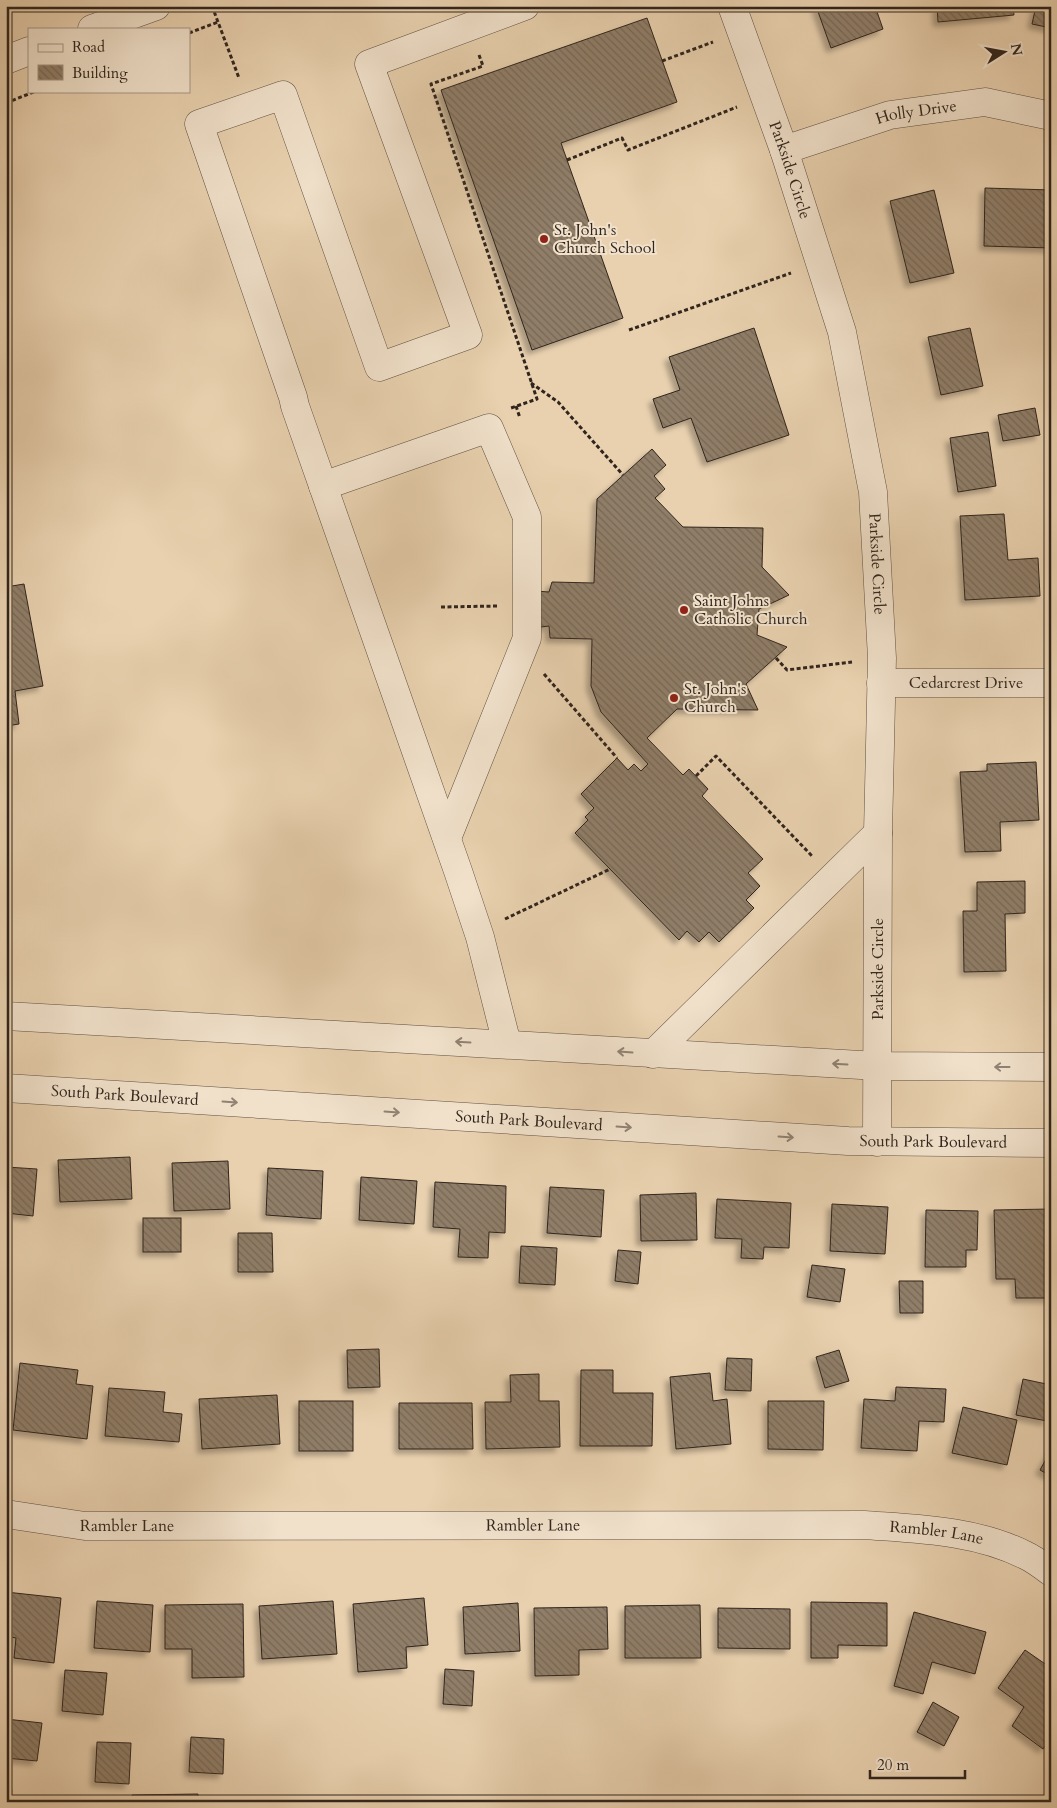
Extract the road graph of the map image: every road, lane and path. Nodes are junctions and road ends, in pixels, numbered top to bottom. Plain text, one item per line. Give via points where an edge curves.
1 (156, 6) edge
2 (212, 6) edge
3 (525, 6) edge
4 (732, 6) edge
5 (218, 22) junction
6 (95, 28) edge
7 (741, 32) junction
8 (190, 33) edge
9 (28, 52) edge
10 (6, 60) edge
11 (662, 61) dead end
12 (483, 66) dead end
13 (34, 92) edge
14 (764, 96) junction
15 (6, 103) edge
16 (250, 106) junction
17 (1051, 116) edge
18 (784, 150) junction
19 (567, 160) dead end
20 (820, 262) junction
21 (629, 330) dead end
22 (531, 383) junction
23 (506, 410) dead end
24 (623, 475) dead end
25 (324, 486) junction
26 (526, 605) junction
27 (441, 607) dead end
28 (776, 658) dead end
29 (545, 665) dead end
30 (882, 670) junction
31 (543, 674) junction
32 (540, 683) dead end
33 (1051, 683) edge
34 (617, 758) dead end
35 (696, 776) dead end
36 (878, 833) junction
37 (446, 838) junction
38 (818, 862) dead end
39 (610, 869) dead end
40 (501, 911) dead end
41 (6, 1016) edge
42 (507, 1044) junction
43 (653, 1054) junction
44 (878, 1066) junction
45 (1051, 1067) edge
46 (6, 1088) edge
47 (877, 1142) junction
48 (1051, 1144) edge
49 (6, 1514) edge
50 (1051, 1572) edge

1 - 6 street
2 - 5 path
3 - 16 street via 369,64 468,335 379,367 283,95
4 - 7 street, Parkside Circle
5 - 8 path
5 - 16 path
7 - 11 path
7 - 14 street, Parkside Circle
9 - 10 street
12 - 22 path via 431,84
13 - 15 path
14 - 18 street, Parkside Circle
14 - 19 path via 628,150 622,138
16 - 25 street via 199,124
17 - 18 street, Holly Drive via 985,102 890,115
18 - 20 street, Parkside Circle
20 - 21 path
20 - 30 street, Parkside Circle via 842,332 873,492
22 - 23 path via 537,399
22 - 24 path via 558,402
25 - 26 street via 489,428 527,517
25 - 37 street
26 - 27 path
26 - 37 street via 527,638
28 - 30 path via 787,670
29 - 31 path
30 - 33 street, Cedarcrest Drive
30 - 36 street, Parkside Circle
31 - 32 path
31 - 34 path
35 - 38 path via 716,756
36 - 43 street
36 - 44 street, Parkside Circle
37 - 42 street via 480,937
39 - 40 path via 505,919
42 -> 41 street
43 -> 42 street
44 -> 43 street
45 -> 44 street
44 - 47 street, Parkside Circle
46 -> 47 street, South Park Boulevard
47 - 48 street, South Park Boulevard
49 - 50 street, Rambler Lane via 85,1526 864,1525 945,1531 991,1542 1026,1555

